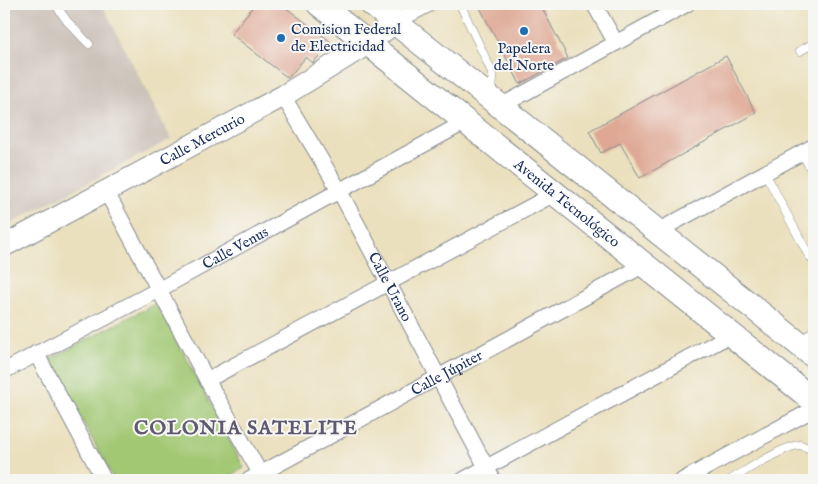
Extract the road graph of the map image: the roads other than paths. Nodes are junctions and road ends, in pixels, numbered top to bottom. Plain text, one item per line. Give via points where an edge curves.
1 (54, 4) edge
2 (319, 4) edge
3 (372, 4) edge
4 (429, 4) edge
5 (460, 4) edge
6 (594, 4) edge
7 (687, 4) edge
8 (395, 22) junction
9 (369, 43) junction
10 (616, 43) junction
11 (814, 43) edge
12 (89, 44) dead end
13 (800, 51) dead end
14 (283, 96) junction
15 (496, 102) junction
16 (467, 121) junction
17 (808, 150) edge
18 (764, 173) junction
19 (814, 176) edge
20 (106, 190) junction
21 (338, 190) junction
22 (556, 193) junction
23 (658, 231) junction
24 (4, 246) edge
25 (814, 262) edge
26 (644, 265) junction
27 (388, 284) junction
28 (158, 290) junction
29 (732, 334) junction
30 (809, 343) edge
31 (36, 353) junction
32 (4, 371) edge
33 (437, 378) junction
34 (207, 380) junction
35 (814, 401) edge
36 (814, 409) edge
37 (814, 452) edge
38 (489, 474) edge
39 (258, 478) edge
40 (104, 480) edge
41 (463, 480) edge
42 (683, 480) edge
43 (730, 480) edge

1 - 12 lane
2 - 9 main road, Avenida Tecnológico
3 - 8 main road
4 - 8 street
5 - 15 lane via 490,68
6 - 10 street
7 - 10 street
8 - 9 main road, Calle Mercurio
8 - 15 main road
9 - 14 main road, Calle Mercurio
9 - 16 main road, Avenida Tecnológico
10 - 15 street
11 - 13 lane
14 - 20 main road, Calle Mercurio
14 - 21 street, Calle Urano
15 - 23 main road
16 - 21 street, Calle Venus
16 - 22 main road, Avenida Tecnológico
17 - 18 street
17 - 19 lane
18 - 23 street
18 - 25 lane
20 - 24 main road, Calle Mercurio
20 - 28 street
21 - 27 street, Calle Urano
21 - 28 street, Calle Venus
22 - 26 main road, Avenida Tecnológico
22 - 27 street
23 - 30 main road
26 - 29 main road, Avenida Tecnológico
26 - 33 street, Calle Júpiter
27 - 33 street, Calle Urano
27 - 34 street
28 - 31 street, Calle Venus
28 - 34 street
29 - 35 main road, Avenida Tecnológico
29 - 38 street
31 - 32 street, Calle Venus
31 - 40 street
33 - 38 street, Calle Urano
33 - 39 street, Calle Júpiter
34 - 39 street
36 - 42 street
37 - 43 lane via 802,445 795,446
38 - 41 street

